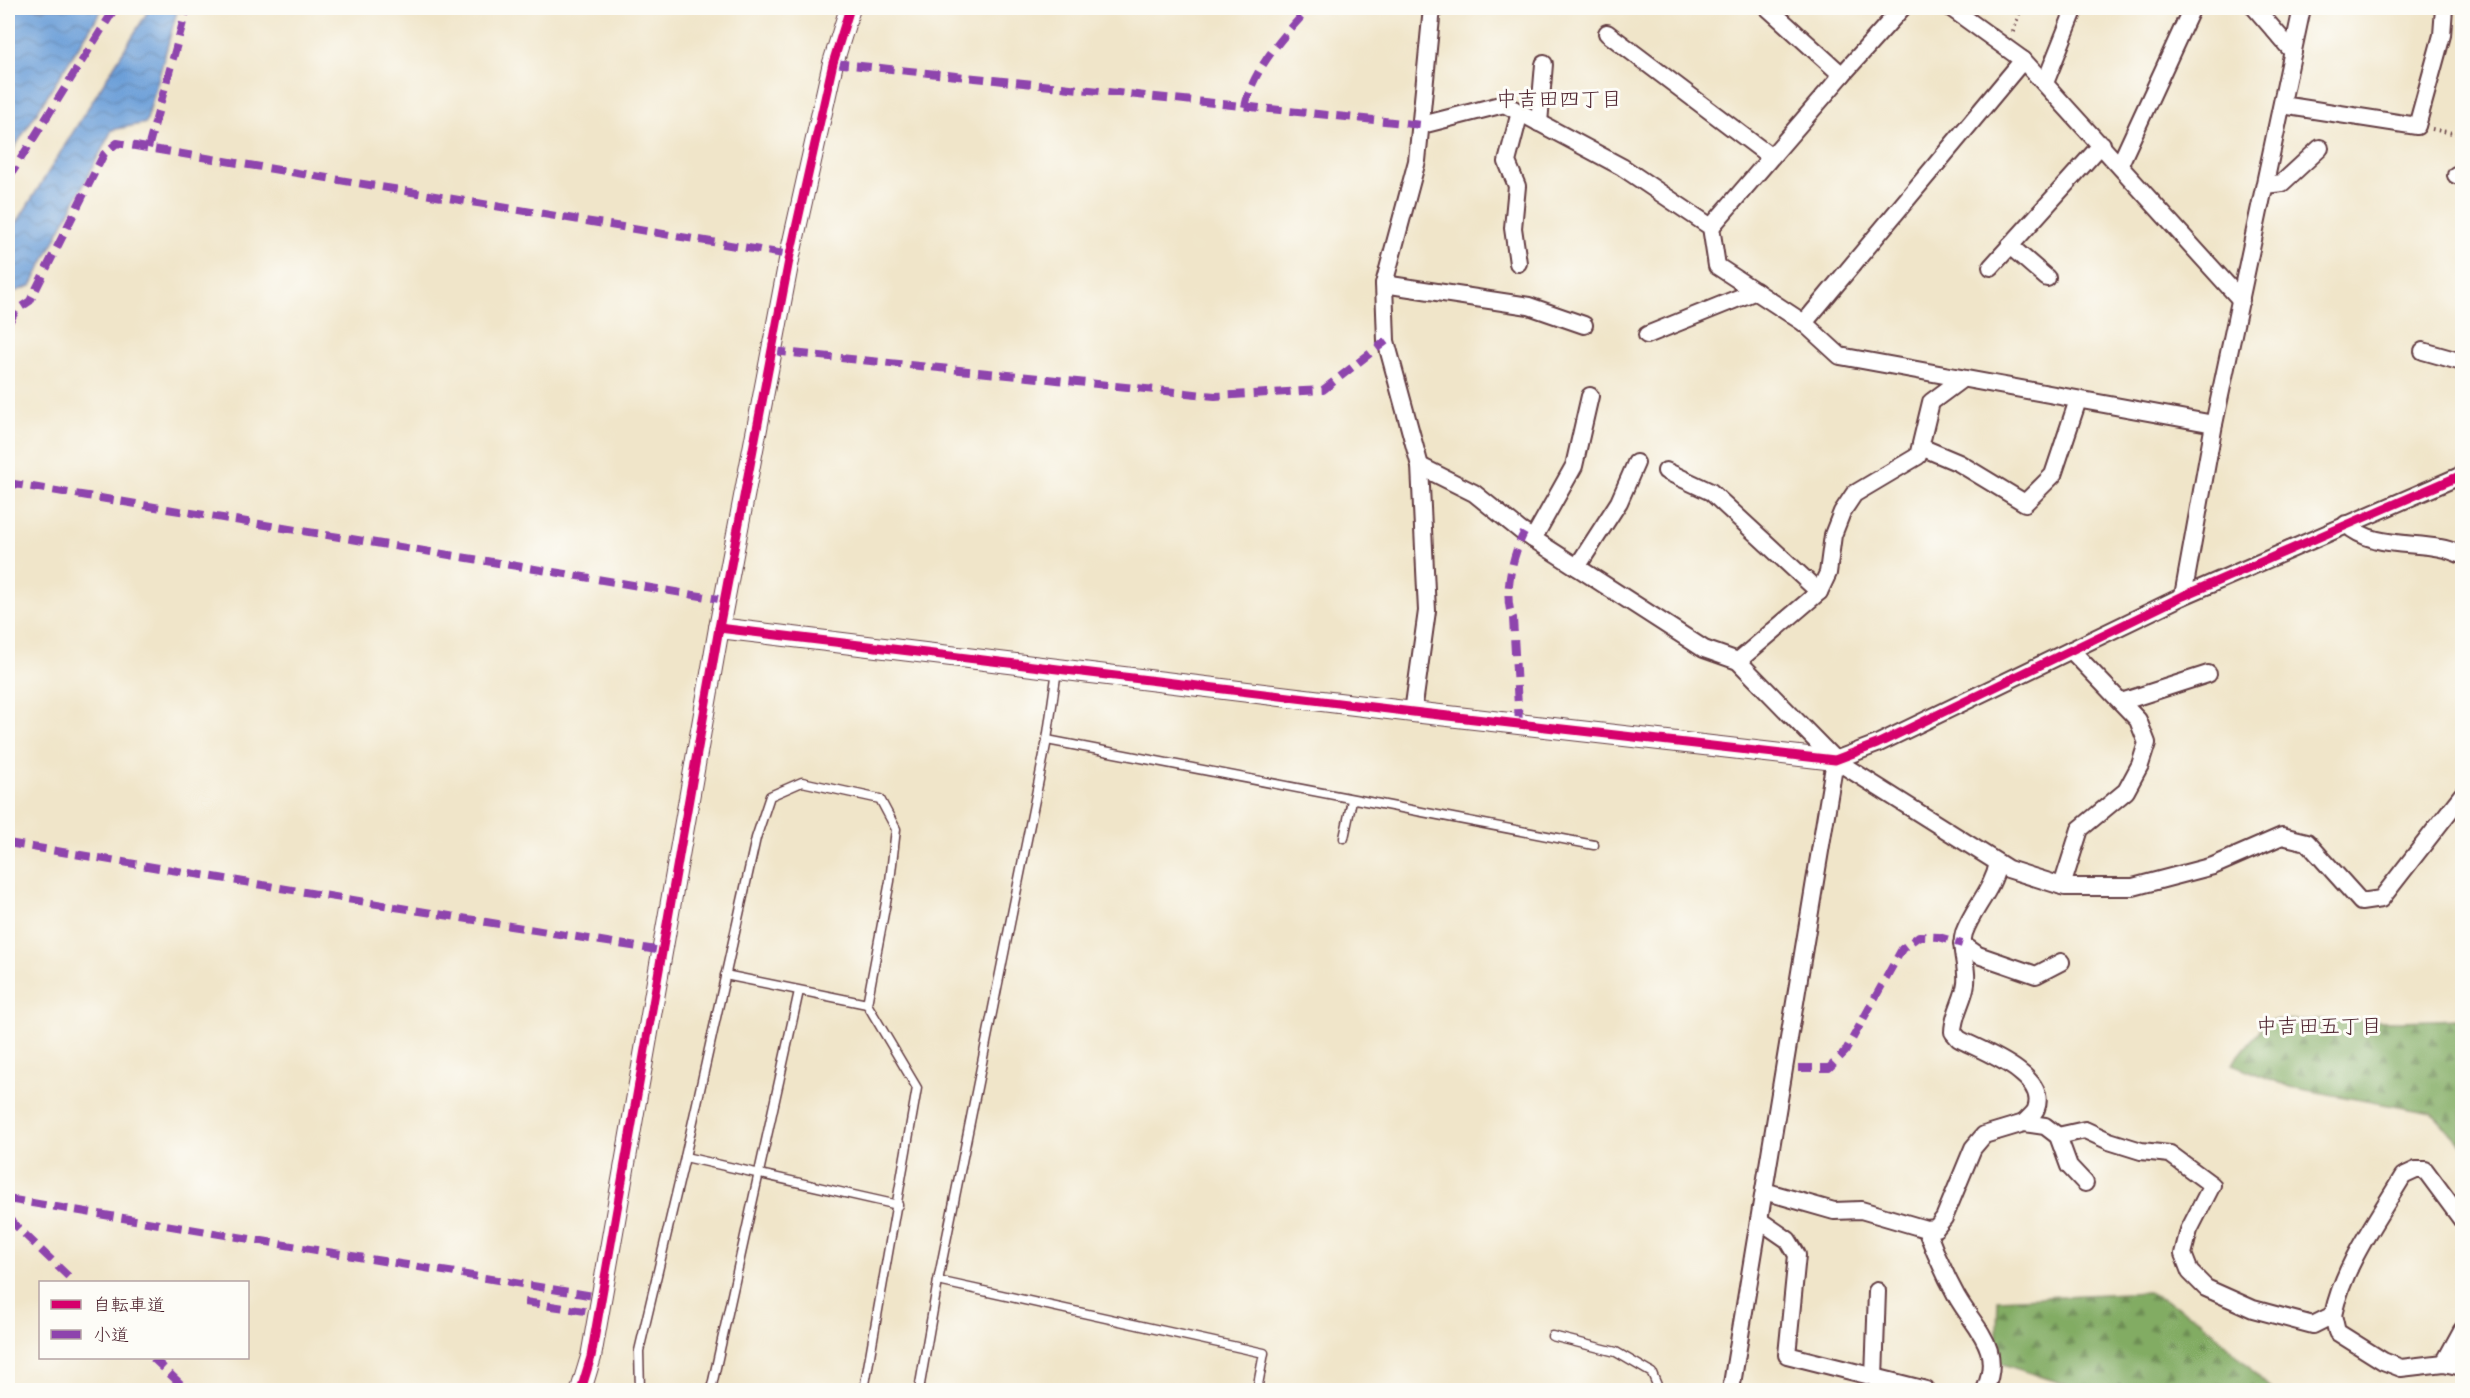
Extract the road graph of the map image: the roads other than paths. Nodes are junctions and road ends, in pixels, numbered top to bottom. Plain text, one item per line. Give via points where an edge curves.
1 (850, 8) edge
2 (1432, 8) edge
3 (1768, 8) edge
4 (1902, 8) edge
5 (1951, 8) edge
6 (2075, 8) edge
7 (2256, 8) edge
8 (2302, 8) edge
9 (2444, 8) edge
10 (2191, 10) dead end
11 (1607, 33) dead end
12 (2293, 52) junction
13 (2023, 60) junction
14 (1544, 64) dead end
15 (1842, 75) junction
16 (2045, 84) junction
17 (2282, 105) junction
18 (1520, 112) junction
19 (1539, 123) junction
20 (1422, 125) junction
21 (2102, 144) junction
22 (2320, 148) dead end
23 (1771, 157) junction
24 (2120, 164) junction
25 (2265, 185) junction
26 (1710, 227) junction
27 (2010, 246) junction
28 (1518, 263) dead end
29 (1991, 267) dead end
30 (2047, 278) dead end
31 (1384, 284) junction
32 (1755, 291) junction
33 (2241, 300) junction
34 (1804, 323) junction
35 (1584, 325) dead end
36 (1647, 335) dead end
37 (2423, 351) dead end
38 (2463, 362) edge
39 (1962, 379) junction
40 (1590, 396) dead end
41 (2079, 400) junction
42 (2214, 424) junction
43 (1921, 447) junction
44 (1636, 464) dead end
45 (1420, 466) junction
46 (1666, 471) dead end
47 (2463, 475) edge
48 (2346, 524) junction
49 (1533, 539) junction
50 (2463, 555) edge
51 (1577, 567) junction
52 (1819, 592) junction
53 (2183, 596) junction
54 (719, 628) junction
55 (2072, 650) junction
56 (1738, 661) junction
57 (1057, 669) junction
58 (2208, 674) dead end
59 (2121, 702) junction
60 (1413, 712) junction
61 (1047, 740) junction
62 (1835, 760) junction
63 (2463, 795) edge
64 (1352, 800) junction
65 (1344, 838) dead end
66 (1594, 845) dead end
67 (1998, 863) junction
68 (2062, 886) junction
69 (1962, 944) junction
70 (2061, 962) dead end
71 (725, 975) junction
72 (799, 991) junction
73 (867, 1004) junction
74 (2024, 1123) junction
75 (2058, 1136) junction
76 (685, 1157) junction
77 (757, 1173) junction
78 (2085, 1183) dead end
79 (1764, 1191) junction
80 (898, 1205) junction
81 (1759, 1220) junction
82 (2463, 1220) edge
83 (1926, 1229) junction
84 (938, 1281) junction
85 (1877, 1291) dead end
86 (2333, 1315) junction
87 (2463, 1330) edge
88 (1552, 1336) dead end
89 (2444, 1363) junction
90 (2463, 1367) edge
91 (1874, 1378) junction
92 (581, 1390) edge
93 (640, 1390) edge
94 (711, 1390) edge
95 (864, 1390) edge
96 (919, 1390) edge
97 (1257, 1390) edge
98 (1659, 1390) edge
99 (1731, 1390) edge
100 (1926, 1390) edge
101 (1985, 1390) edge

1 - 54 street via 833,63 790,255
2 - 20 street
3 - 15 street
4 - 15 street
5 - 13 street
6 - 16 street
7 - 12 street
8 - 12 street
9 - 17 street via 2442,35 2417,126
10 - 24 street
11 - 23 street
12 - 17 street
13 - 16 street
13 - 34 street
14 - 19 street
15 - 23 street
16 - 21 street
17 - 25 street
18 - 19 street
18 - 20 street via 1504,104
18 - 28 street via 1507,162 1517,186 1513,228
19 - 26 street via 1622,167
20 - 31 street via 1417,161
21 - 24 street
21 - 27 street
22 - 25 street via 2282,183
23 - 26 street
24 - 33 street
25 - 33 street
26 - 32 street via 1718,266
27 - 29 street
27 - 30 street
31 - 35 street via 1529,306
31 - 45 street via 1386,340
32 - 34 street
32 - 36 street
33 - 42 street
34 - 39 street via 1840,356
37 - 38 street
39 - 41 street
39 - 43 street via 1931,402
40 - 49 street via 1574,466
41 - 42 street
41 - 43 street via 2053,475 2027,509 1959,463
42 - 53 street
43 - 52 street via 1918,456 1854,494 1833,535 1828,573
44 - 51 street via 1619,502
45 - 49 street via 1474,494
45 - 60 street via 1427,610
46 - 52 street via 1711,492
47 - 48 street
48 - 50 street via 2370,539 2441,548
48 - 53 street
49 - 51 street
51 - 56 street via 1704,649
52 - 56 street
53 - 55 street
54 - 57 street
54 - 92 street via 591,1357
55 - 59 street
55 - 62 street via 1877,744
56 - 62 street
57 - 60 street
57 - 61 lane
58 - 59 street
59 - 68 street via 2138,720 2147,743 2140,765 2126,791 2080,830
60 - 62 street
61 - 64 lane
61 - 84 lane
62 - 67 street
62 - 79 street
63 - 68 street via 2381,899 2361,902 2307,842 2282,836 2213,866 2133,887
64 - 65 lane
64 - 66 lane
67 - 68 street
67 - 69 street via 1995,878 1965,931
69 - 70 street via 1978,955 2036,975
69 - 74 street via 1966,984 1953,1020 1953,1032 2032,1082 2037,1095 2036,1109
71 - 72 lane
71 - 73 lane via 756,838 770,796 802,782 880,799 896,829
71 - 76 lane
72 - 73 lane
72 - 77 lane
73 - 80 lane via 917,1088
74 - 75 street via 2045,1126
74 - 83 street via 1984,1135 1973,1148 1944,1218 1936,1228
75 - 78 street via 2069,1166
75 - 86 street via 2085,1130 2141,1151 2170,1154 2212,1185 2189,1230 2183,1254 2190,1272 2206,1288 2253,1309 2313,1325
76 - 77 lane
76 - 93 lane via 639,1351
77 - 80 lane
77 - 94 lane
79 - 81 street
79 - 83 street via 1834,1211 1861,1210
80 - 95 lane
81 - 91 street via 1788,1240 1797,1254 1787,1355
81 - 99 street
82 - 86 street via 2425,1170 2403,1176 2351,1264
83 - 101 street via 1959,1301 1984,1335 1991,1360
84 - 96 lane
84 - 97 lane via 1264,1353
85 - 91 street
86 - 89 street via 2337,1332 2383,1361 2401,1368
87 - 89 street
88 - 98 lane via 1616,1352 1652,1373
89 - 90 street
91 - 100 street

